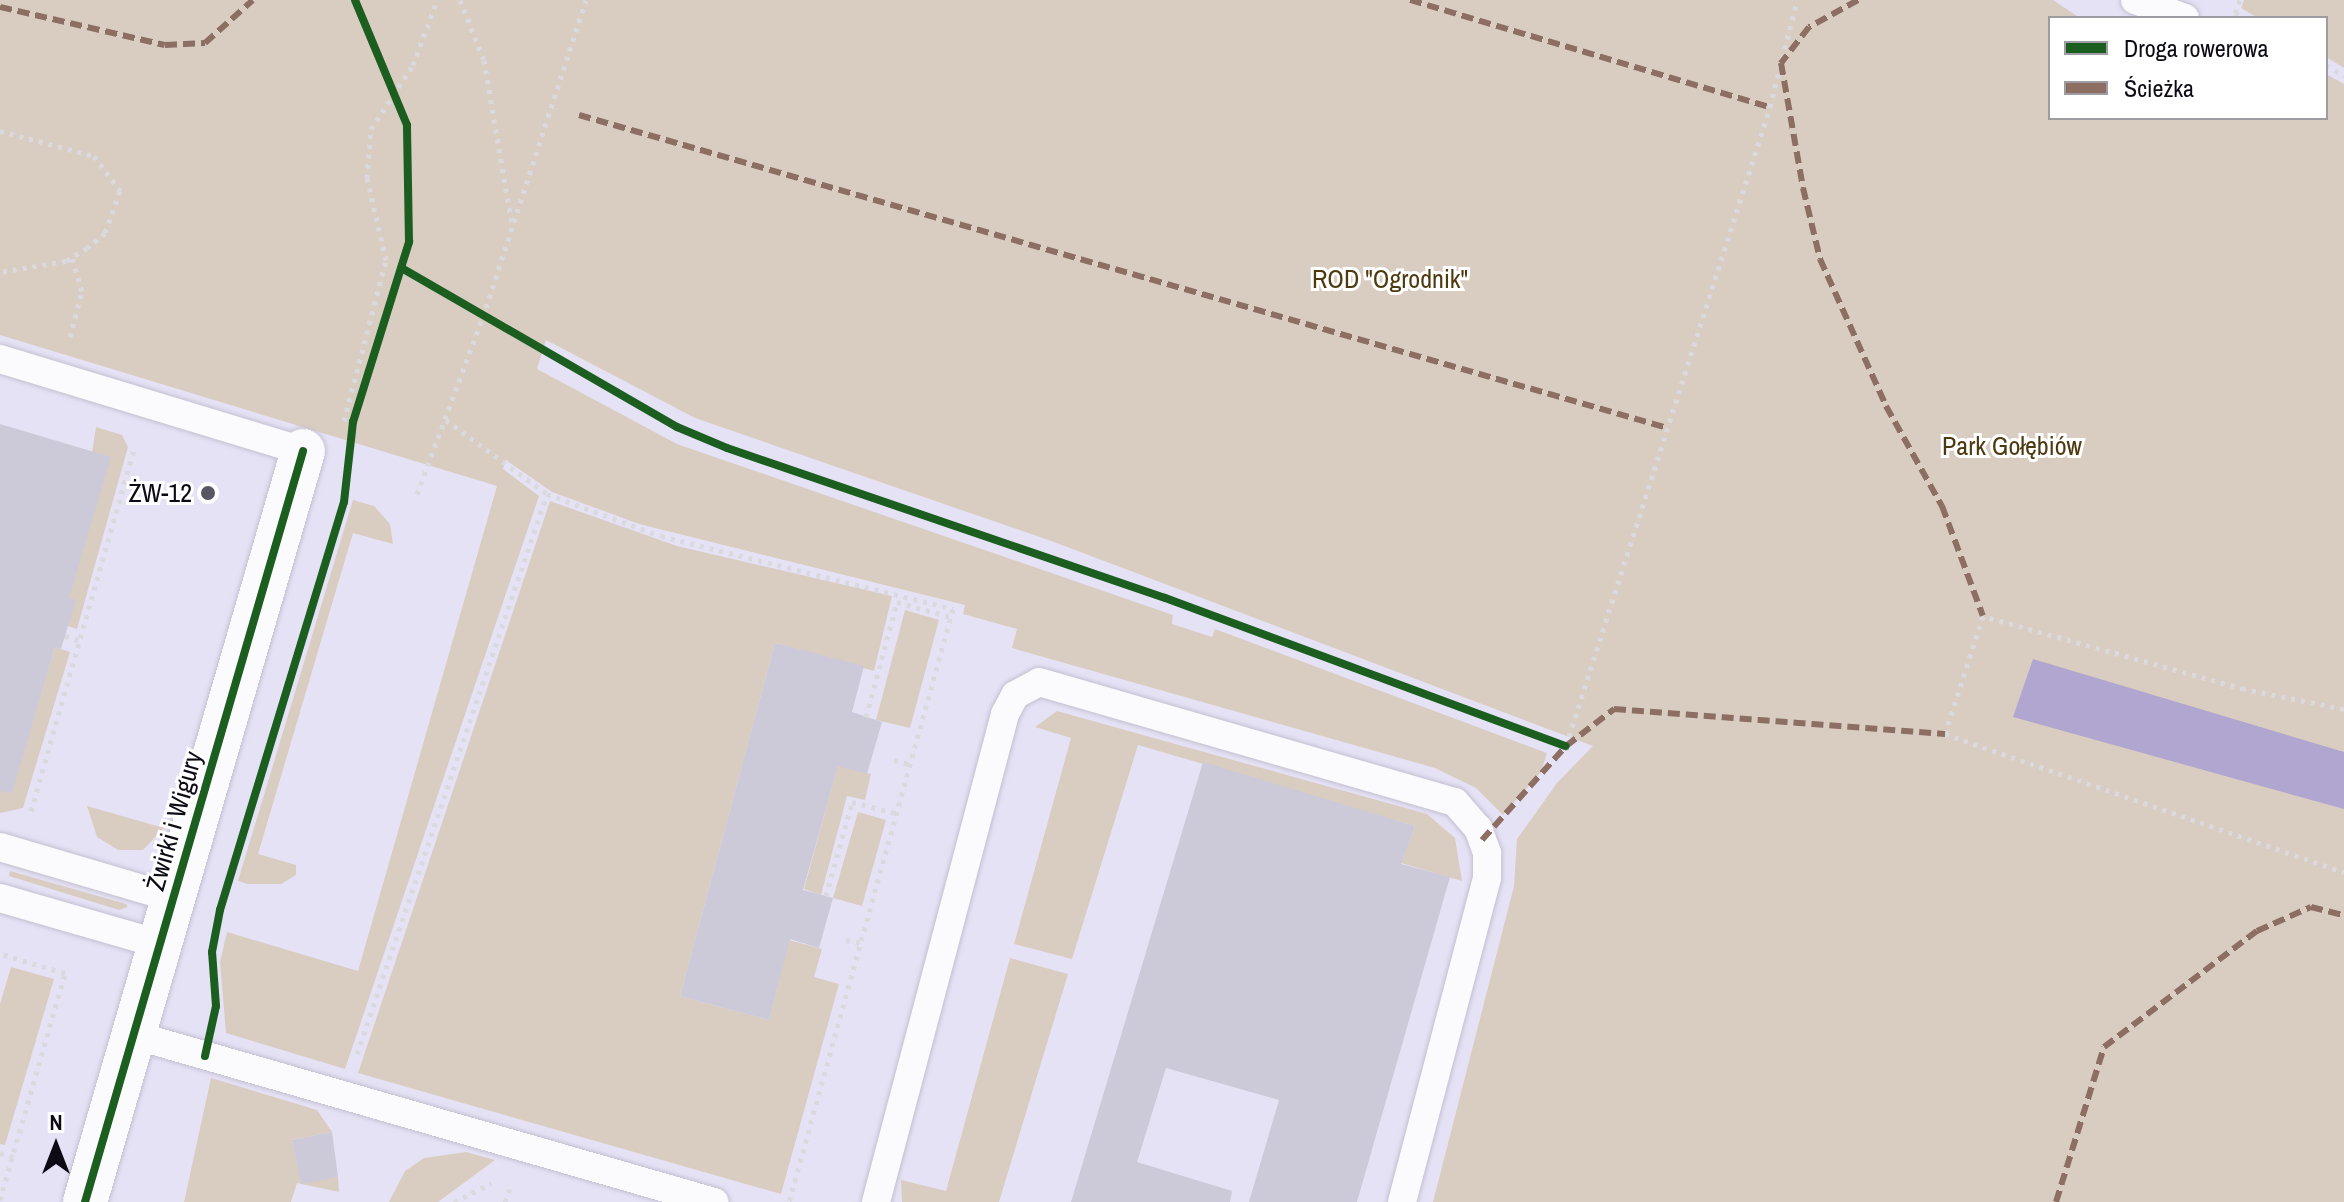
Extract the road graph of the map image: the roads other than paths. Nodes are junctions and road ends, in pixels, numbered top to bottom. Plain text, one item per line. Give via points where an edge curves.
1 (2135, 0) edge
2 (2179, 16) edge
3 (0, 359) edge
4 (303, 451) joint
5 (0, 847) edge
6 (0, 898) edge
7 (173, 898) junction
8 (159, 944) junction
9 (134, 1035) junction
10 (700, 1200) edge
11 (85, 1202) edge
12 (876, 1202) edge
13 (1402, 1202) edge

1 - 2 lane
3 - 4 lane
4 - 7 street, Żwirki i Wigury
5 - 7 lane
6 - 8 lane
7 - 8 street, Żwirki i Wigury
8 - 9 street, Żwirki i Wigury
9 - 10 lane
9 - 11 street, Żwirki i Wigury
12 - 13 lane via 1005,714 1015,695 1039,682 1455,802 1478,828 1487,853 1487,878

